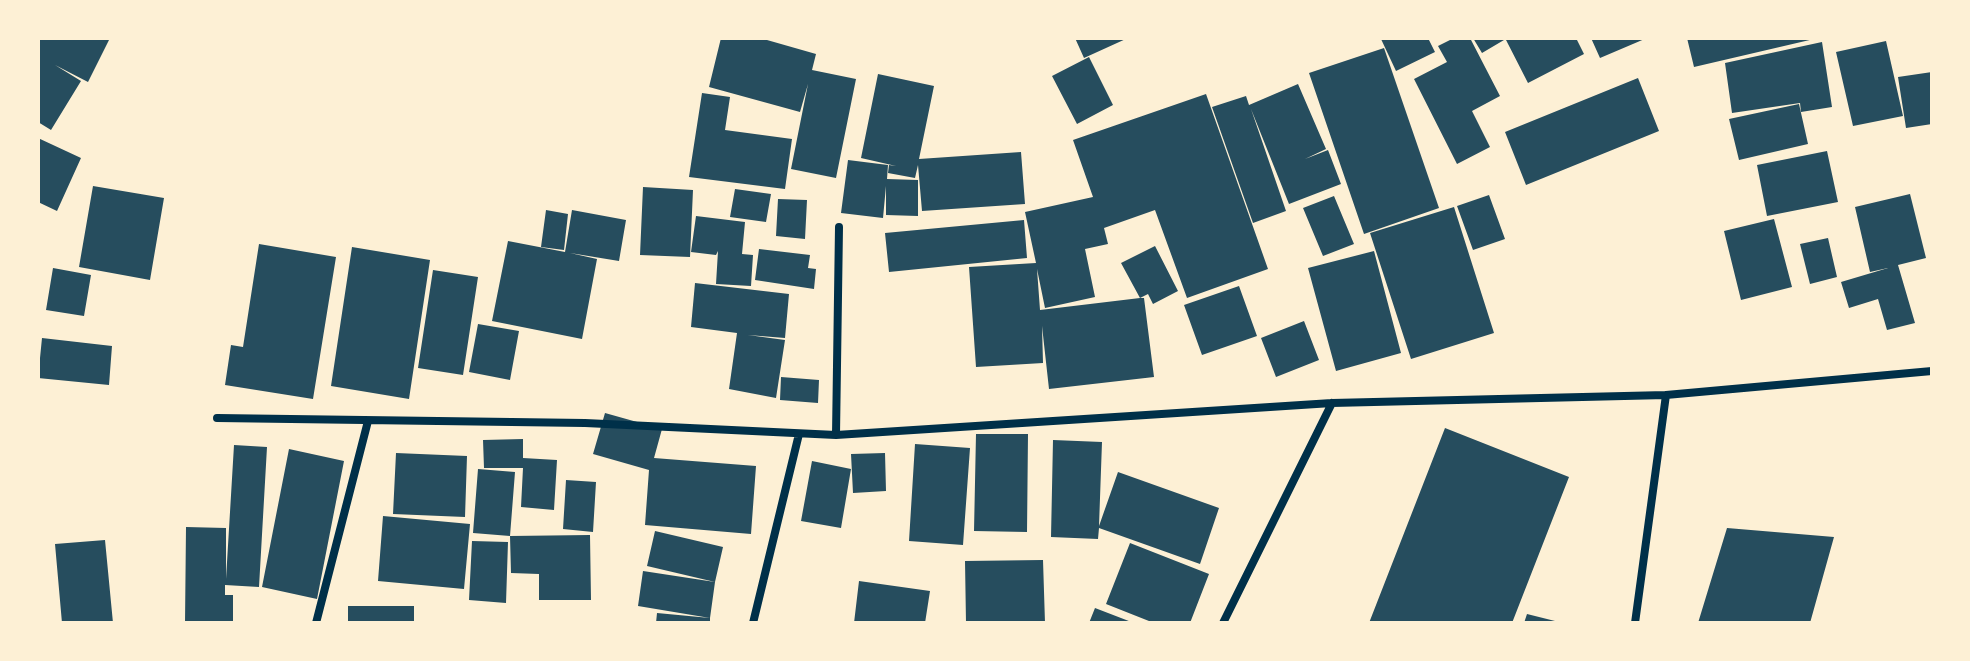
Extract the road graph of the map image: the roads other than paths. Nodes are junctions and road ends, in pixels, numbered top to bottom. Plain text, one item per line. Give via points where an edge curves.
1 (839, 227) dead end
2 (1932, 371) edge
3 (1666, 395) junction
4 (1332, 403) junction
5 (217, 418) dead end
6 (368, 421) junction
7 (799, 434) junction
8 (836, 435) junction
9 (316, 623) edge
10 (753, 623) edge
11 (1223, 623) edge
12 (1635, 623) edge

1 - 8 street
2 - 3 street
3 - 4 street
3 - 12 street
4 - 8 street
4 - 11 street
5 - 6 street
6 - 7 street via 585,423
6 - 9 street
7 - 8 street
7 - 10 street

